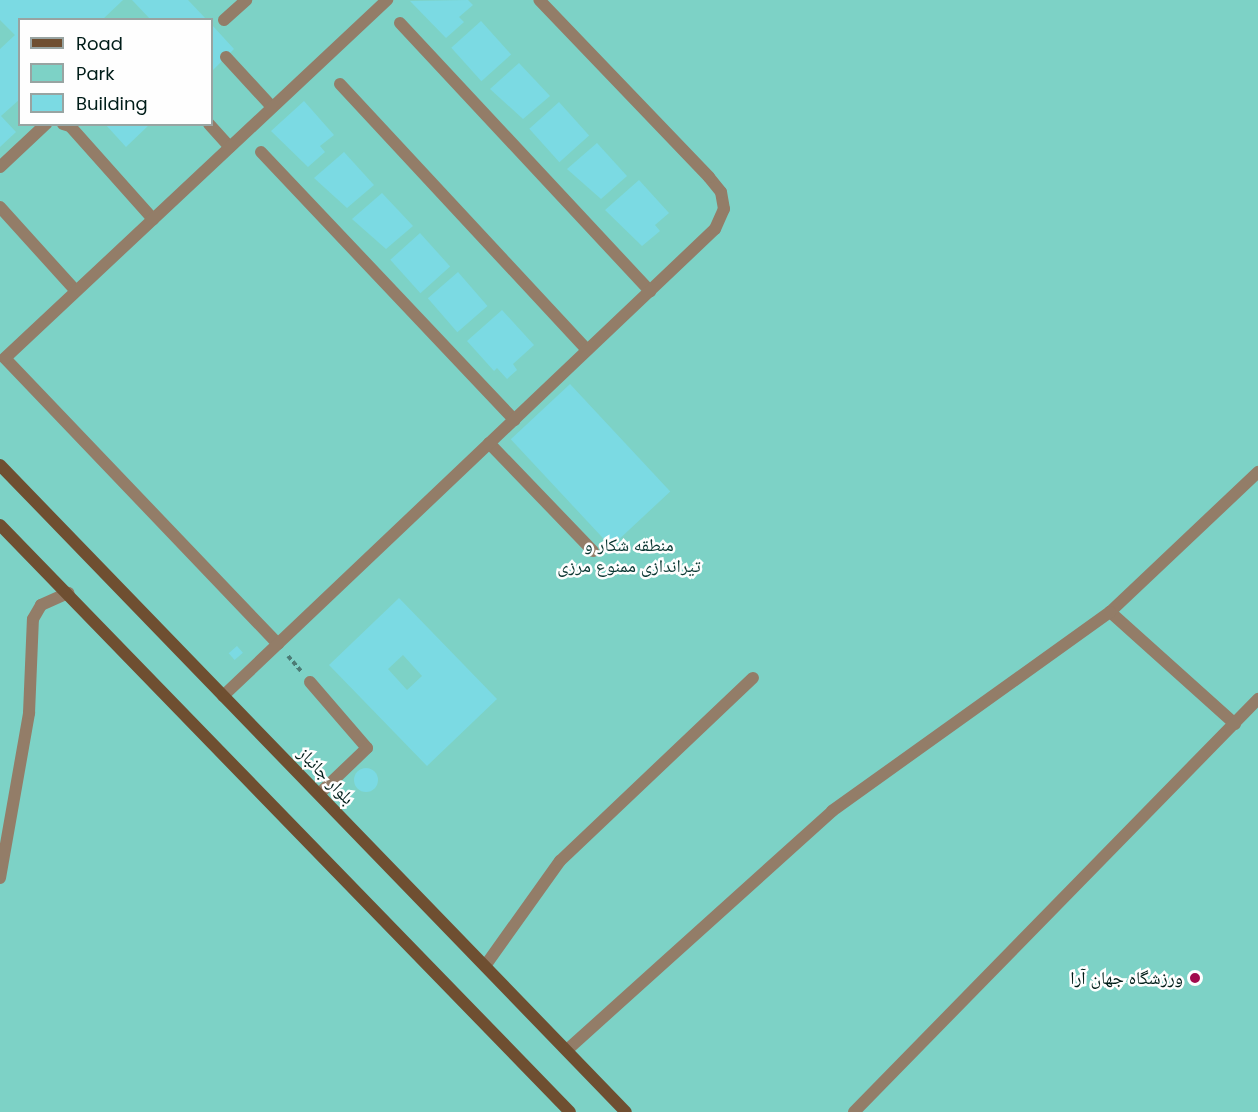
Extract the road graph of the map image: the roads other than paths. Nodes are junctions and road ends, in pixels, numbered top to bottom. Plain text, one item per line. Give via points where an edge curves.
1 (246, 0) edge
2 (539, 0) edge
3 (384, 1) edge
4 (224, 20) dead end
5 (400, 23) dead end
6 (226, 57) dead end
7 (340, 84) dead end
8 (272, 107) junction
9 (44, 126) edge
10 (70, 126) edge
11 (211, 126) edge
12 (230, 147) junction
13 (261, 152) dead end
14 (0, 167) edge
15 (0, 207) edge
16 (153, 219) junction
17 (76, 291) junction
18 (650, 291) junction
19 (587, 350) junction
20 (2, 356) edge
21 (514, 420) junction
22 (489, 443) junction
23 (0, 465) edge
24 (1258, 472) edge
25 (0, 525) edge
26 (593, 551) dead end
27 (68, 593) junction
28 (1110, 612) junction
29 (278, 644) junction
30 (753, 678) dead end
31 (310, 681) road end
32 (223, 696) junction
33 (1258, 699) edge
34 (1235, 724) junction
35 (319, 794) junction
36 (0, 878) edge
37 (485, 966) junction
38 (567, 1050) junction
39 (570, 1112) edge
40 (626, 1112) edge
41 (854, 1112) edge

1 - 4 street
2 - 18 street via 721,192 724,209 715,229
3 - 8 street
5 - 18 street
6 - 8 street
7 - 19 street
8 - 12 street
9 - 14 street
10 - 16 street
11 - 12 street
12 - 16 street
13 - 21 street
15 - 17 street
16 - 17 street
17 - 20 street
18 - 19 street
19 - 21 street
20 - 29 street
21 - 22 street
22 - 26 street
22 - 29 street
23 - 32 main road, بلوار جانباز
24 - 28 street
25 - 27 main road
27 - 36 street via 41,605 33,619 29,713
27 - 39 main road
28 - 34 street
28 - 38 street via 832,811
29 - 32 street
30 - 37 street via 560,861
31 - 35 street via 367,748
32 - 35 main road, بلوار جانباز
33 - 34 street
34 - 41 street
35 - 37 main road, بلوار جانباز
37 - 38 main road, بلوار جانباز
38 - 40 main road, بلوار جانباز

